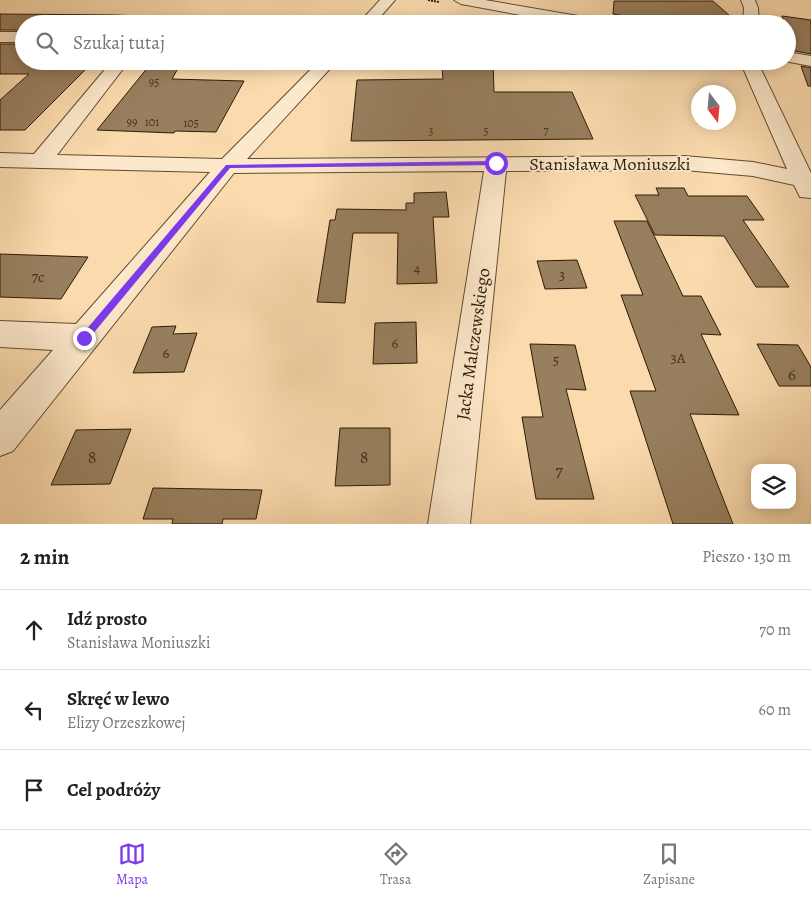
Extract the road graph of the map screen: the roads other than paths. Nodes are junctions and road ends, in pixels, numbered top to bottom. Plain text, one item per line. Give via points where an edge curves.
1 (388, 0) edge
2 (461, 0) edge
3 (748, 0) edge
4 (374, 15) edge
5 (545, 15) edge
6 (751, 15) edge
7 (0, 37) edge
8 (15, 37) edge
9 (796, 58) edge
10 (811, 61) edge
11 (114, 70) edge
12 (320, 70) edge
13 (752, 70) edge
14 (0, 160) edge
15 (40, 162) junction
16 (496, 163) junction
17 (228, 166) junction
18 (808, 187) edge
19 (0, 334) edge
20 (84, 338) junction
21 (0, 438) edge
22 (449, 524) edge

1 - 4 street
2 - 5 street
3 - 6 street
7 - 8 street
9 - 10 street
11 - 15 street
12 - 17 street
13 - 18 street
14 - 15 street, Stanisława Moniuszki
15 - 17 street, Stanisława Moniuszki
16 - 17 street, Stanisława Moniuszki
16 - 18 street, Stanisława Moniuszki via 684,163 753,169
16 - 22 street, Jacka Malczewskiego
17 - 20 street
19 - 20 street
20 - 21 street

